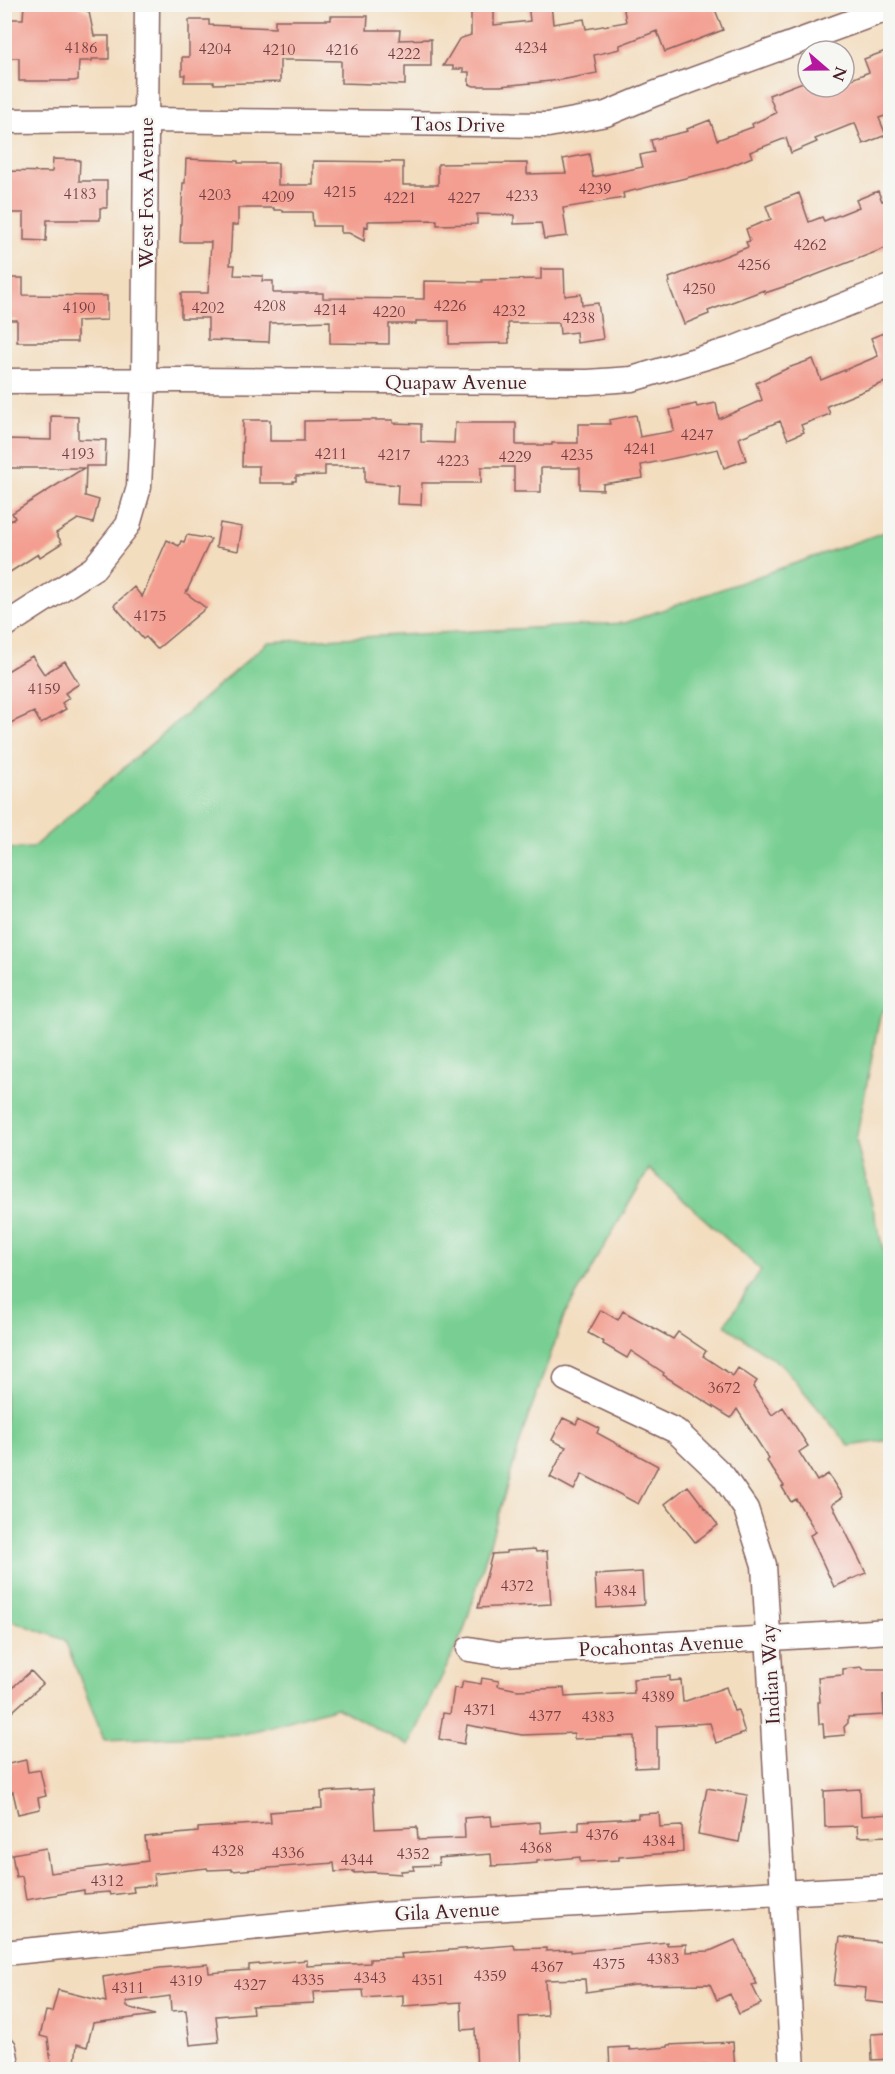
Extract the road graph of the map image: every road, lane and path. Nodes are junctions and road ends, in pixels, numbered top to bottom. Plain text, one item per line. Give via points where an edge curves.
1 (147, 4) edge
2 (891, 8) edge
3 (147, 120) junction
4 (4, 121) edge
5 (891, 287) edge
6 (4, 381) edge
7 (144, 381) junction
8 (4, 626) edge
9 (566, 1379) dead end
10 (891, 1631) edge
11 (768, 1639) junction
12 (469, 1649) dead end
13 (891, 1887) edge
14 (783, 1892) junction
15 (4, 1953) edge
16 (4, 2048) edge
17 (8, 2070) edge
18 (794, 2070) edge

1 - 3 street, West Fox Avenue
2 - 3 street, Taos Drive via 606,114 548,125
3 - 4 street, Taos Drive
3 - 7 street, West Fox Avenue
5 - 7 street, Quapaw Avenue via 733,349 632,379
6 - 7 street, Quapaw Avenue
7 - 8 street, West Fox Avenue via 138,487 128,525 94,568
9 - 11 street, Indian Way via 676,1431 723,1476 746,1509 764,1565
10 - 11 street, Pocahontas Avenue
11 - 12 street, Pocahontas Avenue via 499,1654
11 - 14 street, Indian Way
13 - 14 street, Gila Avenue
14 - 15 street, Gila Avenue via 378,1916
14 - 18 street, Indian Way
16 - 17 street

